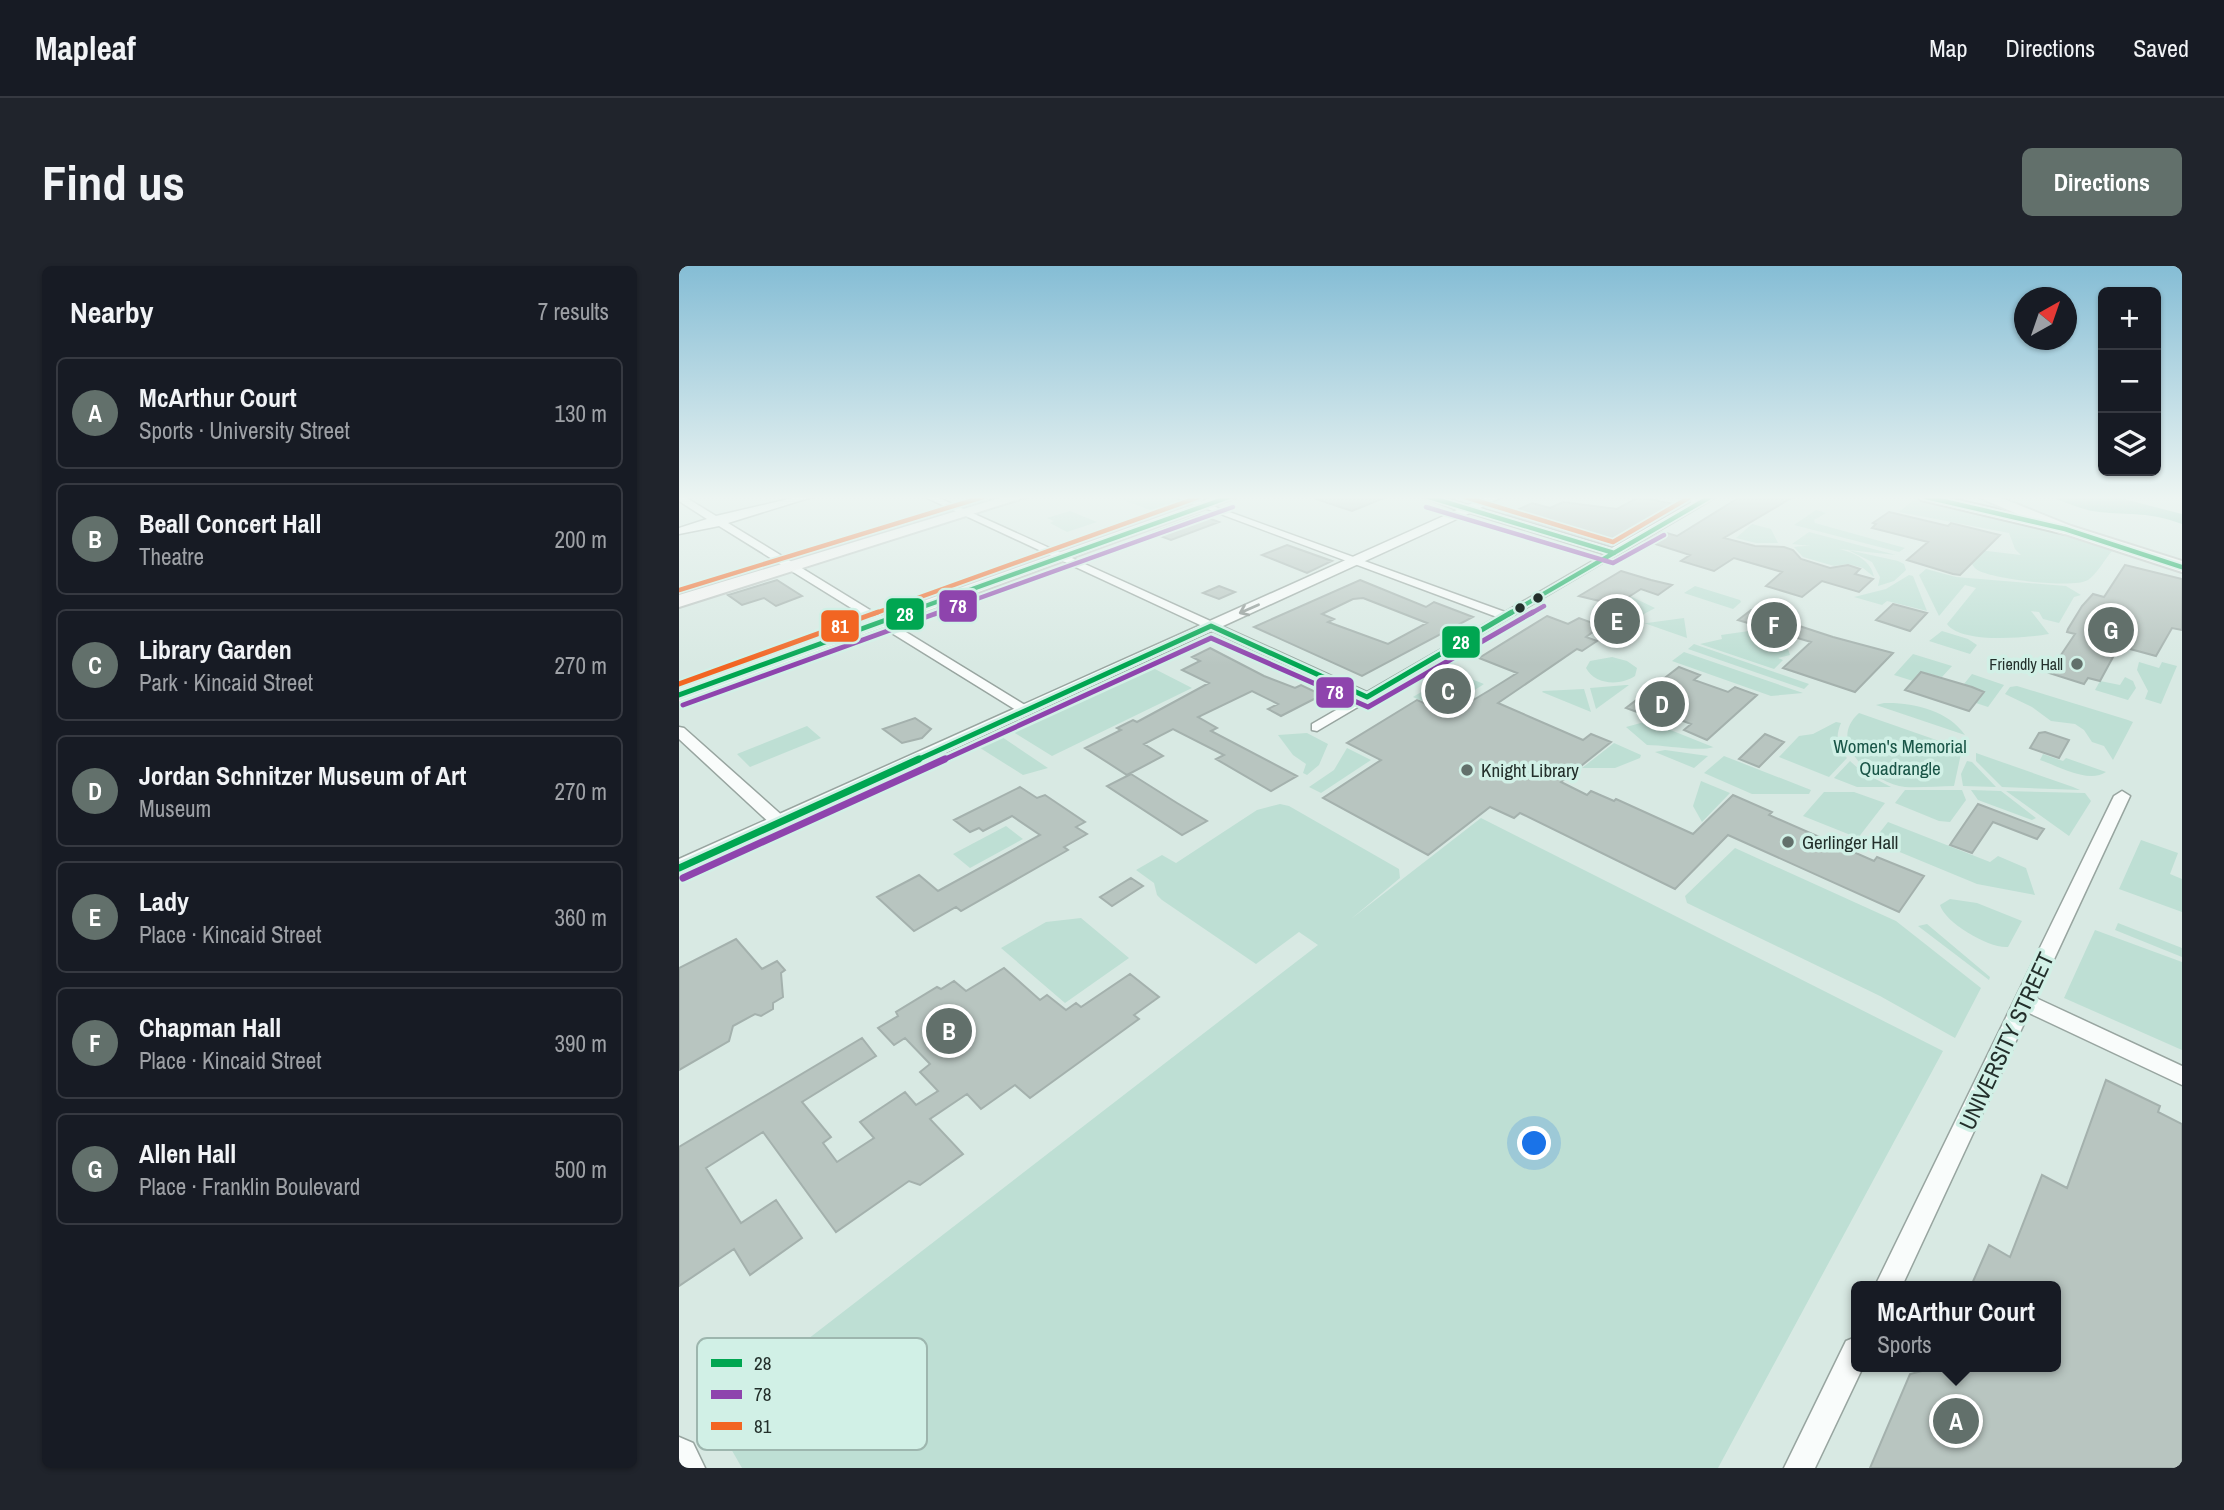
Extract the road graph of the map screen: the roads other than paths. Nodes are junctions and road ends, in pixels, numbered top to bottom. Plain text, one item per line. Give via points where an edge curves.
1 (770, 553) edge
2 (834, 553) edge
3 (1053, 553) edge
4 (1072, 553) edge
5 (1333, 553) edge
6 (1372, 553) edge
7 (1614, 553) edge
8 (2140, 553) edge
9 (1061, 557) junction
10 (1355, 561) junction
11 (792, 566) junction
12 (2182, 567) edge
13 (679, 601) edge
14 (1506, 616) junction
15 (881, 622) junction
16 (1211, 626) junction
17 (679, 695) edge
18 (1367, 698) junction
19 (1026, 710) junction
20 (1317, 727) dead end
21 (679, 731) edge
22 (2122, 796) dead end
23 (779, 822) junction
24 (679, 868) edge
25 (2025, 1002) junction
26 (2182, 1076) edge
27 (1890, 1281) edge
28 (1851, 1360) edge
29 (679, 1458) edge
30 (685, 1468) edge
31 (1799, 1468) edge

1 - 11 street
2 - 11 main road
3 - 9 street
4 - 9 main road
5 - 10 street
6 - 10 street
7 - 14 street
8 - 12 main road
9 - 15 main road
9 - 16 street
10 - 14 street
10 -> 16 street
11 - 13 main road
11 - 15 street
14 - 18 street
15 - 17 main road
15 - 19 street
16 - 18 street
16 - 19 street
18 - 20 street
19 - 23 street
21 - 23 street
22 - 25 street, UNIVERSITY STREET
23 - 24 street
25 - 26 street
25 - 27 street, UNIVERSITY STREET
28 - 31 street
29 - 30 street

